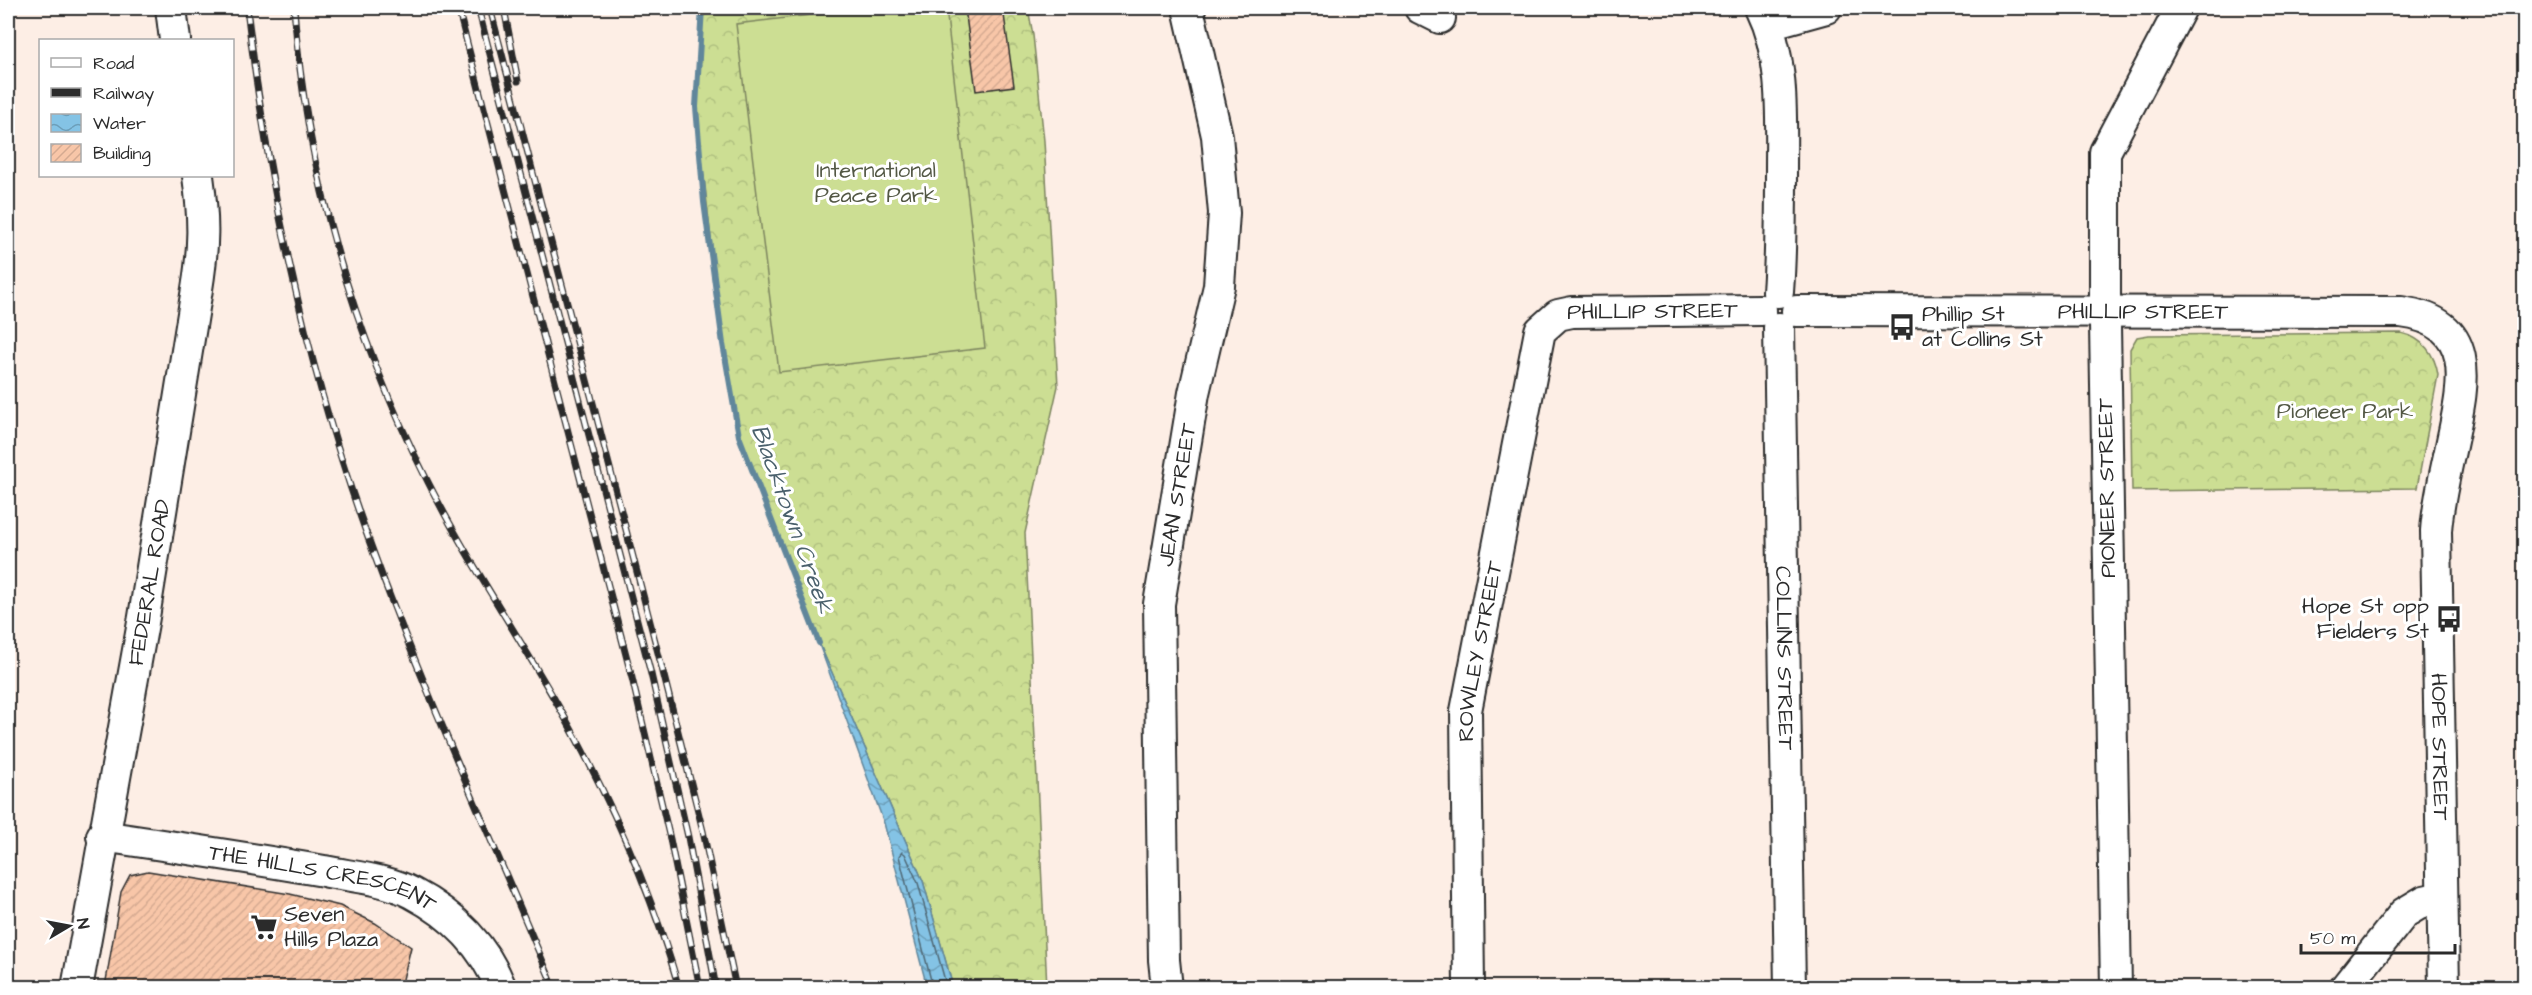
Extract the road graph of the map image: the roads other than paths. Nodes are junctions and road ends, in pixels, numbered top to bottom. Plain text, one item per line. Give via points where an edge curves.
1 (171, 8) edge
2 (1188, 8) edge
3 (1826, 8) edge
4 (2181, 8) edge
5 (1764, 16) edge
6 (175, 39) edge
7 (198, 177) edge
8 (1779, 310) junction
9 (2104, 310) junction
10 (1547, 324) joint
11 (2448, 333) joint
12 (102, 836) junction
13 (2442, 897) junction
14 (77, 987) edge
15 (501, 987) edge
16 (1167, 987) edge
17 (1469, 987) edge
18 (1790, 987) edge
19 (2116, 987) edge
20 (2345, 987) edge
21 (2444, 987) edge

1 - 6 street
2 - 16 street, JEAN STREET via 1217,136 1224,213 1219,286 1194,393 1159,604
3 - 5 street
4 - 9 street, PIONEER STREET via 2105,152
5 - 8 street, COLLINS STREET via 1781,92
7 - 12 street, FEDERAL ROAD via 204,226 201,268 144,617
8 - 9 street, PHILLIP STREET
8 - 10 street, PHILLIP STREET via 1572,312 1558,315
8 - 18 street, COLLINS STREET
9 - 11 street, PHILLIP STREET via 2401,312 2427,318
9 - 19 street, PIONEER STREET
10 - 17 street, ROWLEY STREET via 1540,331 1535,350 1466,711
11 - 13 street, HOPE STREET via 2460,354 2463,372 2436,531
12 - 14 street, FEDERAL ROAD
12 - 15 street, THE HILLS CRESCENT via 293,866 381,882 410,892 457,923 483,954
13 - 20 street via 2424,901 2404,913
13 - 21 street, HOPE STREET

